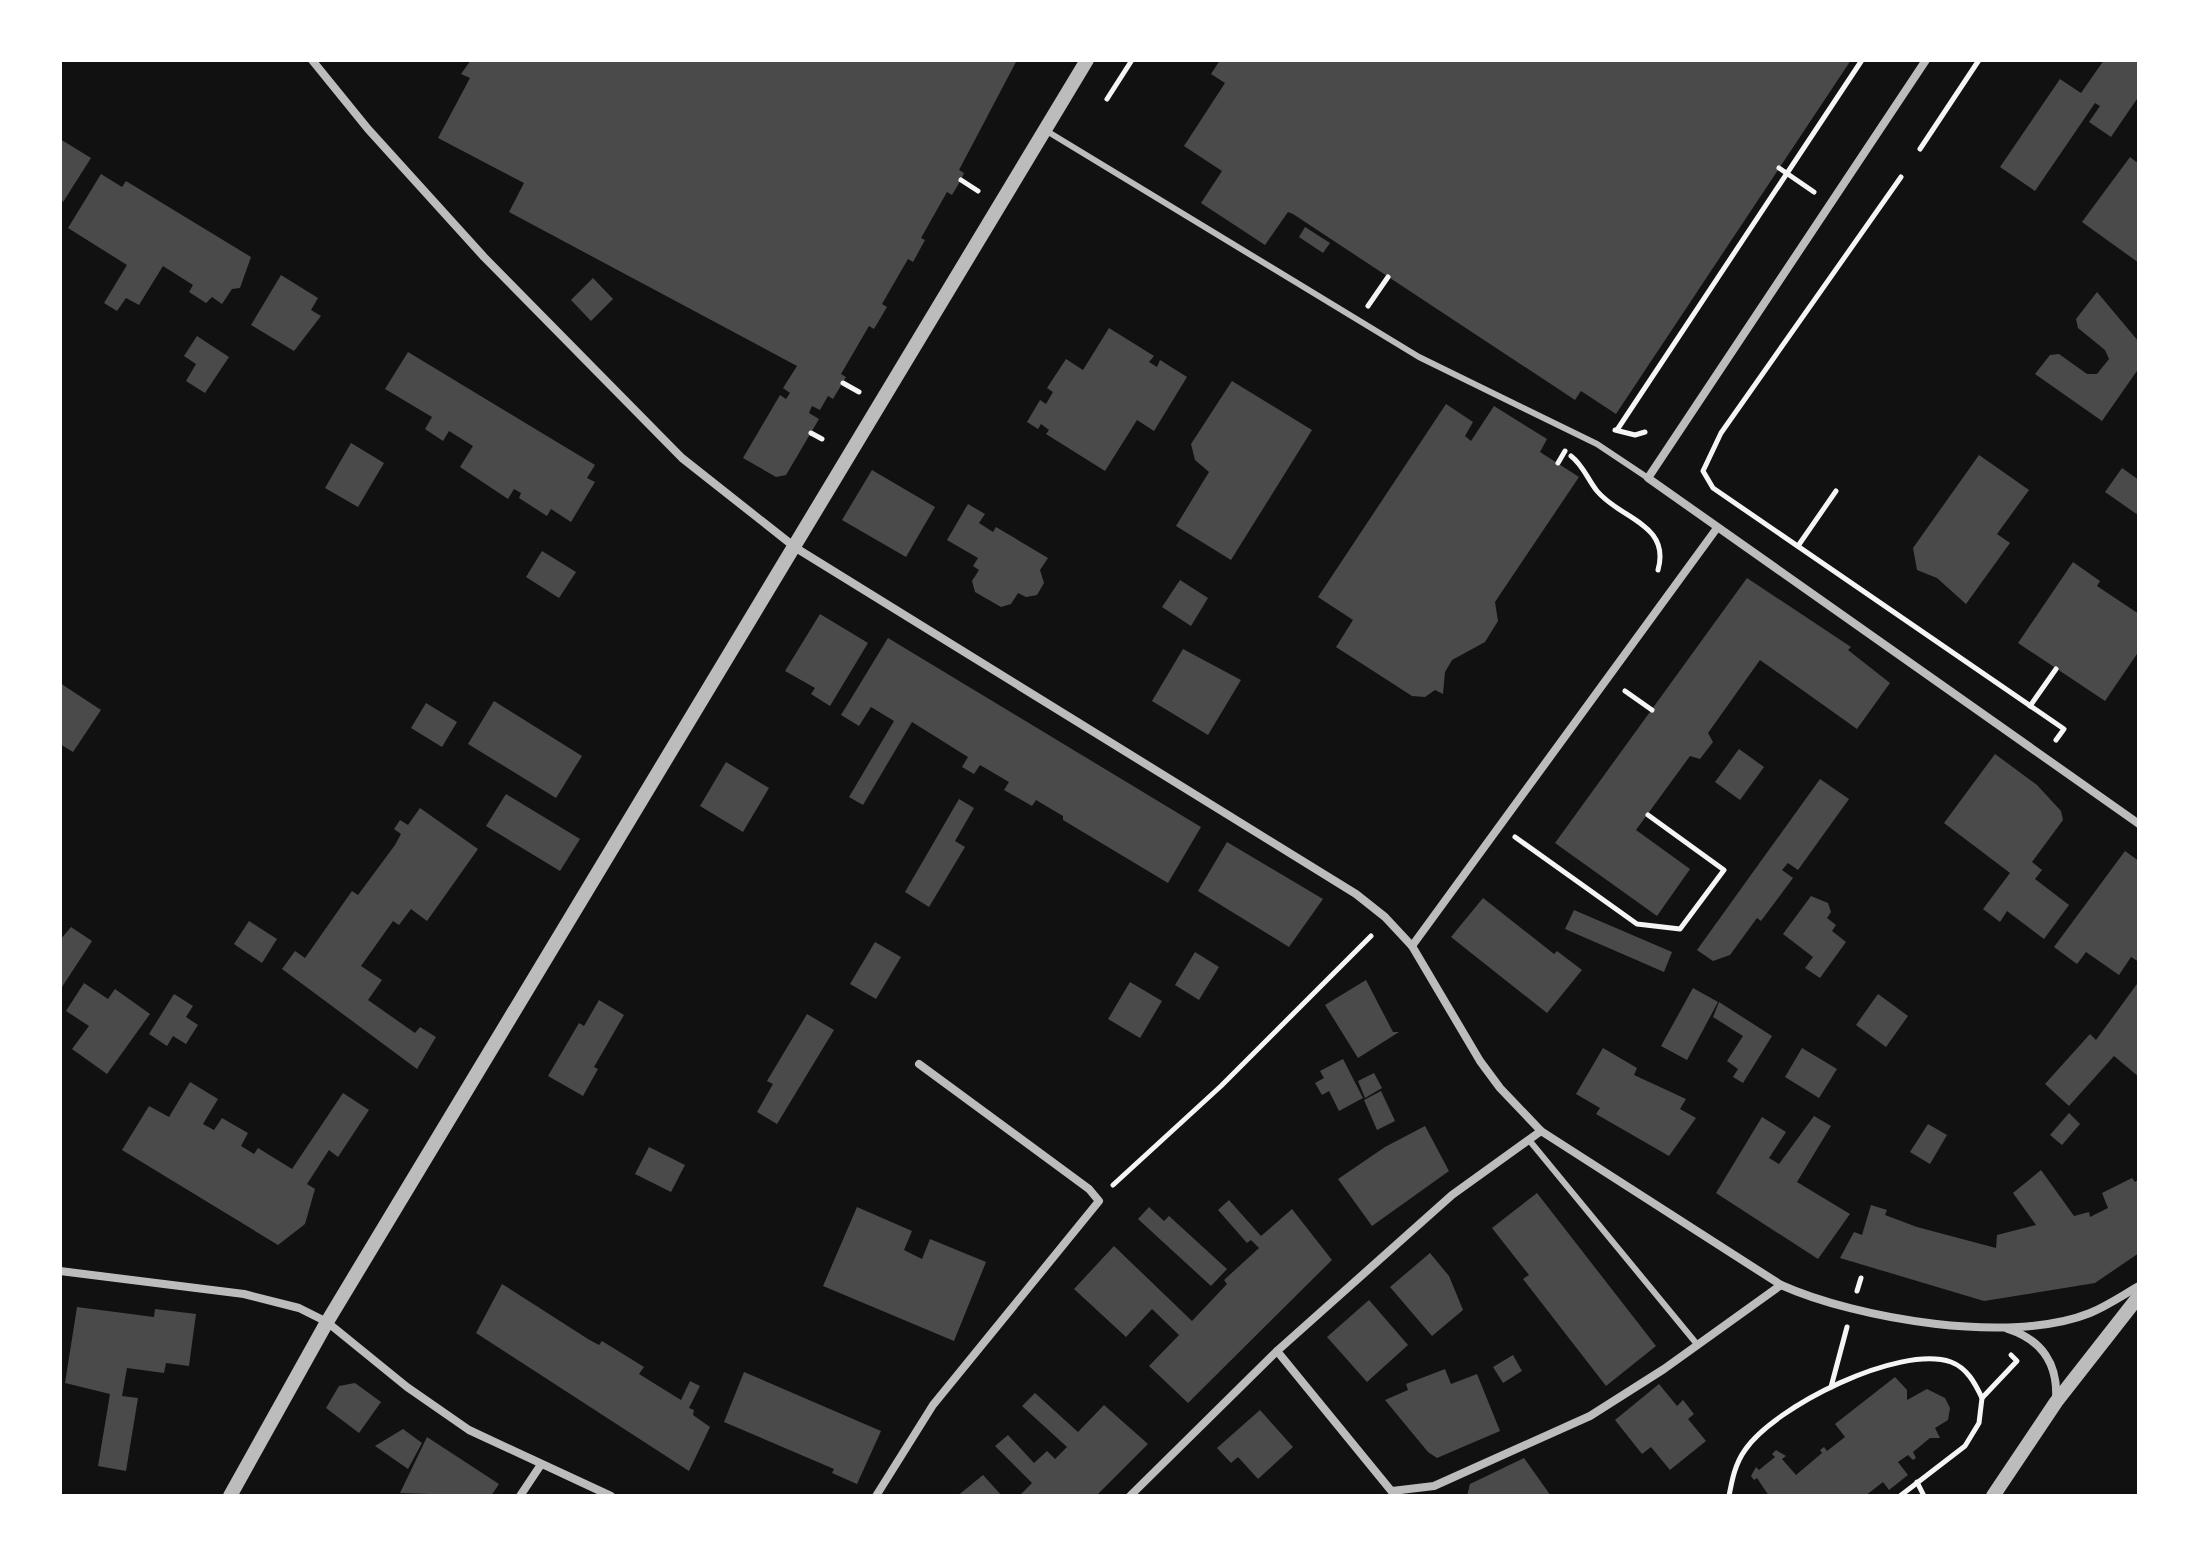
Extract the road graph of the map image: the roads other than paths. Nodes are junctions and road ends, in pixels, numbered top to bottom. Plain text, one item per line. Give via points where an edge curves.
1 (312, 60) edge
2 (1087, 60) edge
3 (1926, 60) edge
4 (1045, 130) junction
5 (1648, 478) junction
6 (1717, 528) junction
7 (796, 548) junction
8 (2139, 824) edge
9 (1412, 946) junction
10 (919, 1064) dead end
11 (1541, 1131) junction
12 (1529, 1140) junction
13 (60, 1271) edge
14 (1781, 1285) junction
15 (2139, 1286) edge
16 (2139, 1296) edge
17 (327, 1322) junction
18 (2003, 1327) junction
19 (1696, 1343) junction
20 (1277, 1351) junction
21 (2056, 1402) junction
22 (540, 1466) junction
23 (1394, 1494) edge
24 (230, 1496) edge
25 (520, 1496) edge
26 (611, 1496) edge
27 (876, 1496) edge
28 (1130, 1496) edge
29 (1993, 1496) edge

1 - 7 street via 484,257 682,458
2 - 4 street
3 - 5 street
4 - 5 lane via 1419,357 1597,444
4 - 7 street
5 - 6 street
6 - 8 street
6 - 9 street
7 - 9 street via 1332,878 1385,917
7 - 17 street
9 - 11 street via 1480,1061
10 - 27 street via 1099,1201 933,1405
11 - 12 street
11 - 14 street
12 - 19 lane
12 - 20 street via 1452,1195
13 - 17 street via 244,1294 299,1308
14 - 18 street via 1852,1310
14 - 19 street
15 - 18 street via 2089,1313
16 - 21 street
17 - 22 street via 469,1430
17 - 24 street
18 - 21 street via 2023,1334 2051,1362 2057,1377
19 - 23 street via 1590,1416 1434,1486
20 - 23 street
20 - 28 street
21 - 29 street
22 - 25 street
22 - 26 street

